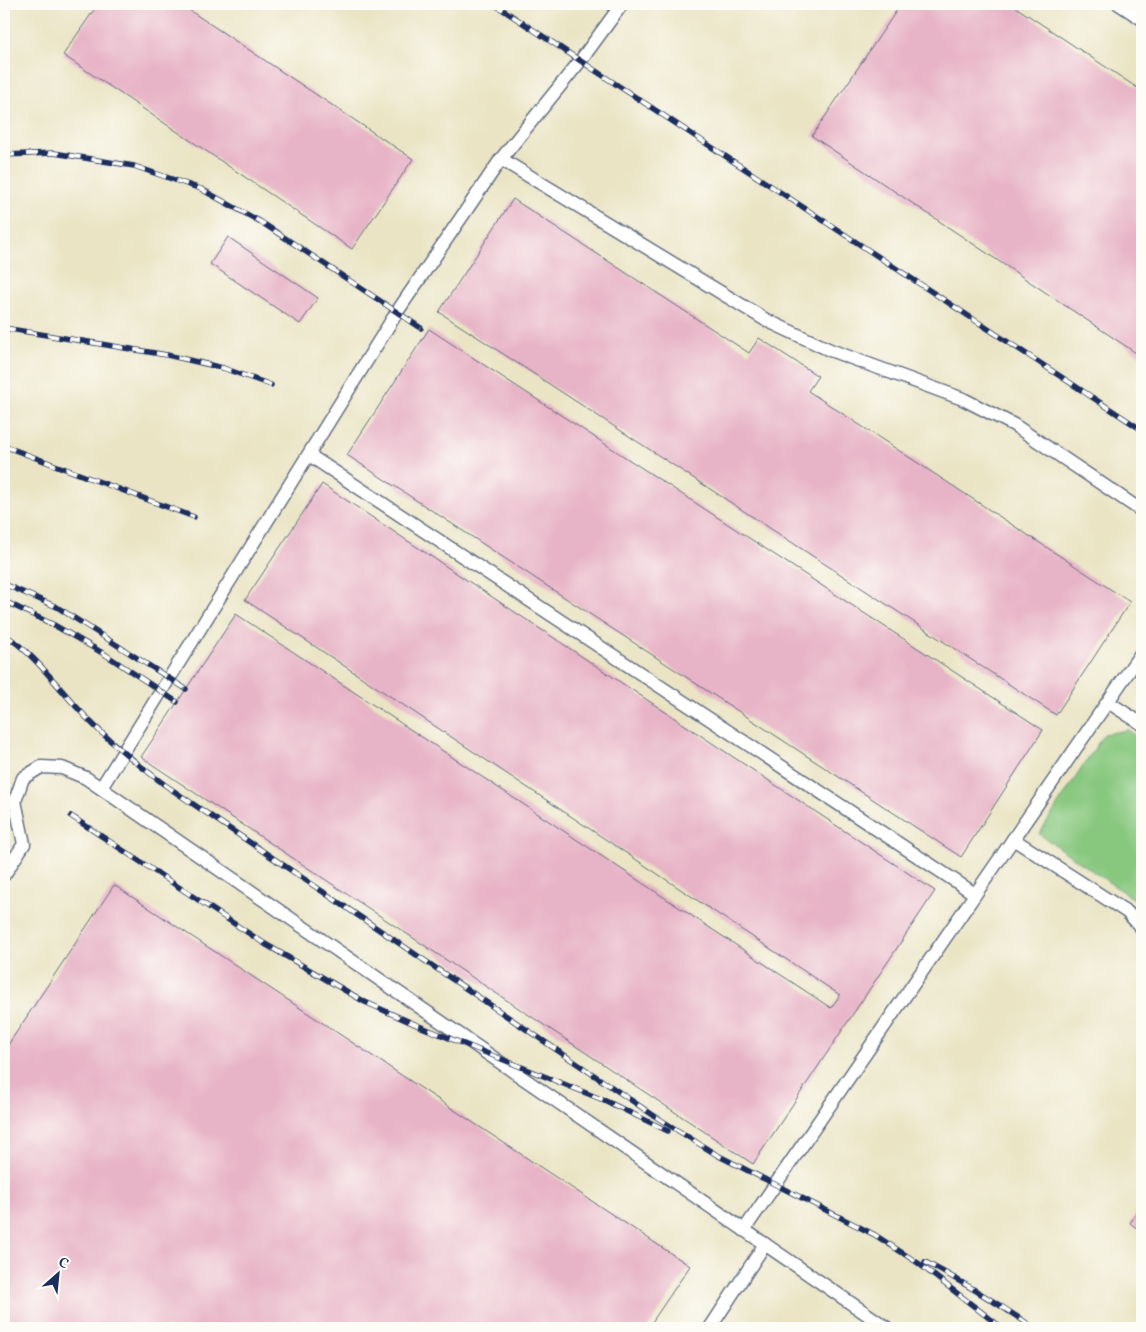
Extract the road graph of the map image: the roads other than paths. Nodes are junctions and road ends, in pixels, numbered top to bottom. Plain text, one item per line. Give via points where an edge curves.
1 (622, 4) edge
2 (1119, 4) edge
3 (1142, 19) edge
4 (501, 159) junction
5 (309, 455) junction
6 (1142, 511) edge
7 (1142, 652) edge
8 (1108, 702) junction
9 (1142, 724) edge
10 (101, 788) junction
11 (1013, 839) junction
12 (4, 875) edge
13 (975, 894) junction
14 (1142, 928) edge
15 (744, 1230) junction
16 (765, 1244) junction
17 (710, 1328) edge
18 (887, 1328) edge

1 - 4 lane
2 - 3 lane
4 - 5 lane via 398,312
4 - 6 lane via 766,320 830,350 963,399 1014,425
5 - 10 lane
5 - 13 lane
7 - 8 lane
8 - 9 lane
8 - 11 lane
10 - 12 lane via 62,768 41,767 23,778 15,801 24,844
10 - 15 lane
11 - 13 lane
11 - 14 lane via 1127,912
13 - 15 lane
15 - 16 lane
16 - 17 lane
16 - 18 lane

